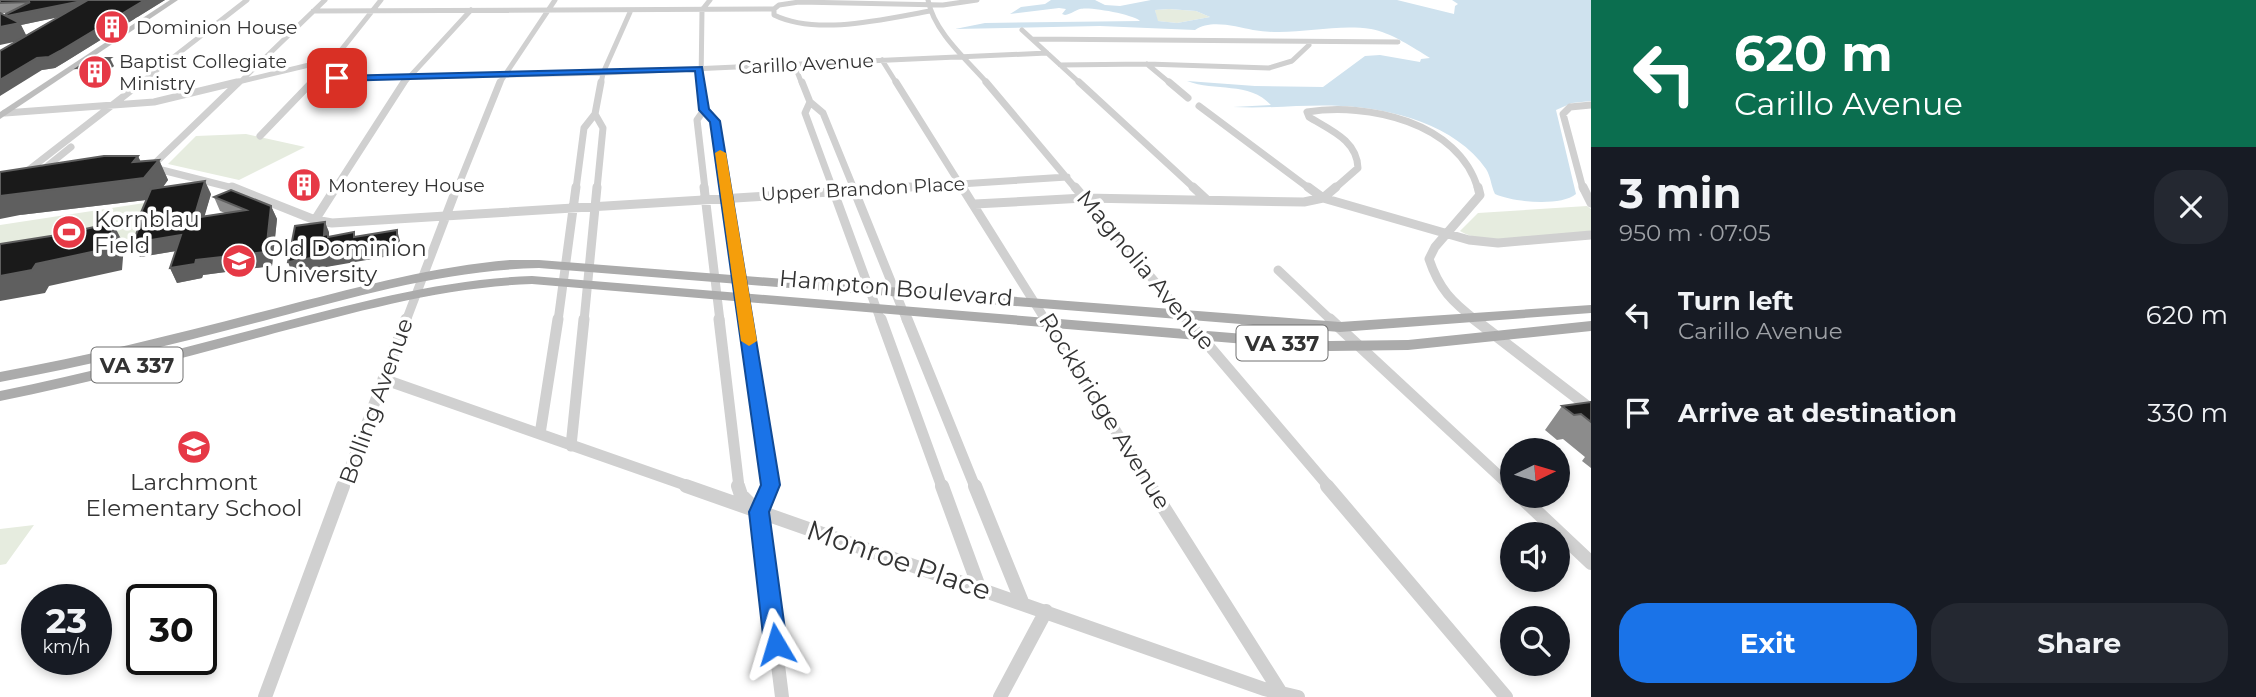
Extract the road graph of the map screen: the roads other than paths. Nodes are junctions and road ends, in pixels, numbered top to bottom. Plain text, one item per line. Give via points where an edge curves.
1 (175, 0) edge
2 (247, 0) edge
3 (255, 0) edge
4 (325, 0) edge
5 (381, 0) edge
6 (555, 0) edge
7 (710, 0) edge
8 (977, 0) edge
9 (860, 1) edge
10 (929, 5) edge
11 (631, 9) junction
12 (702, 9) junction
13 (774, 9) junction
14 (371, 10) junction
15 (471, 10) junction
16 (548, 10) junction
17 (313, 11) junction
18 (1022, 30) dead end
19 (1032, 39) junction
20 (1398, 42) dead end
21 (1309, 45) junction
22 (1047, 53) junction
23 (965, 57) junction
24 (334, 59) junction
25 (881, 60) junction
26 (794, 64) junction
27 (1147, 64) junction
28 (1060, 65) junction
29 (699, 69) junction
30 (603, 73) junction
31 (503, 75) junction
32 (407, 77) junction
33 (314, 79) junction
34 (240, 83) junction
35 (1188, 98) dead end
36 (810, 102) junction
37 (123, 105) junction
38 (1591, 105) edge
39 (112, 106) junction
40 (1199, 106) dead end
41 (704, 110) junction
42 (2, 114) edge
43 (595, 114) junction
44 (260, 136) dead end
45 (141, 167) edge
46 (152, 167) junction
47 (53, 171) edge
48 (26, 172) junction
49 (40, 172) junction
50 (13, 173) edge
51 (1067, 177) junction
52 (962, 183) junction
53 (854, 189) junction
54 (834, 190) junction
55 (727, 197) junction
56 (705, 198) junction
57 (1084, 198) junction
58 (1324, 198) junction
59 (1206, 199) junction
60 (1591, 203) edge
61 (975, 204) junction
62 (595, 205) junction
63 (573, 207) junction
64 (448, 215) junction
65 (315, 220) junction
66 (1445, 235) junction
67 (1591, 235) edge
68 (565, 266) junction
69 (588, 268) junction
70 (1278, 270) dead end
71 (425, 275) junction
72 (715, 279) junction
73 (740, 281) junction
74 (562, 283) junction
75 (587, 285) junction
76 (869, 291) junction
77 (416, 293) junction
78 (898, 294) junction
79 (715, 295) junction
80 (743, 298) junction
81 (1037, 304) junction
82 (876, 309) junction
83 (1591, 309) edge
84 (904, 311) junction
85 (1186, 317) junction
86 (1474, 319) junction
87 (1050, 323) junction
88 (1591, 326) edge
89 (1340, 327) junction
90 (1203, 336) junction
91 (1496, 337) junction
92 (1361, 346) junction
93 (0, 377) edge
94 (383, 379) junction
95 (0, 396) edge
96 (1591, 409) edge
97 (540, 434) junction
98 (570, 446) junction
99 (1500, 477) edge
100 (1534, 508) edge
101 (759, 512) junction
102 (1591, 563) edge
103 (979, 587) junction
104 (1022, 602) junction
105 (1046, 611) junction
106 (1281, 693) junction
107 (265, 697) edge
108 (782, 697) edge
109 (1000, 697) edge
110 (1298, 697) edge
111 (1506, 697) edge

1 - 42 street
2 - 39 street
3 - 37 street
4 - 17 street
5 - 14 street
6 - 16 street, Bolling Avenue
7 - 12 street
8 - 10 street
9 - 10 street
9 - 13 street via 799,2
10 - 13 street via 853,23 782,20 774,15
10 - 23 street, Magnolia Avenue via 942,30
11 - 12 street
11 - 16 street
11 - 30 street
12 - 13 street
12 - 29 street
14 - 15 street
14 - 17 street
14 - 24 street
15 - 16 street
15 - 32 street
16 - 31 street, Bolling Avenue
17 - 34 street
18 - 19 street
19 - 21 street via 1149,38
19 - 22 street
20 - 21 street
21 - 27 street via 1278,67
22 - 23 street, Carillo Avenue
22 - 28 street
23 - 25 street, Carillo Avenue
23 - 51 street, Magnolia Avenue
24 - 33 street
24 - 34 street
25 - 26 street, Carillo Avenue
25 - 52 street, Rockbridge Avenue
26 - 29 street, Carillo Avenue
26 - 36 street
27 - 28 street
27 - 35 street
28 - 59 street
29 - 30 street, Carillo Avenue
29 - 41 street
30 - 31 street, Carillo Avenue
30 - 43 street
31 - 32 street, Carillo Avenue
31 - 64 street, Bolling Avenue
32 - 33 street, Carillo Avenue
32 - 65 street
33 - 44 street
34 - 37 street
34 - 46 street
36 - 53 street via 823,113
36 - 54 street via 805,113
37 - 39 street
37 - 49 street
38 - 60 street via 1570,107 1563,114
39 - 42 street
39 - 48 street
40 - 58 street
41 - 55 street via 715,121
41 - 56 street via 697,120
43 - 62 street via 603,128
43 - 63 street via 584,128
45 - 46 street, Upper Brandon Place
46 - 65 street, Upper Brandon Place via 228,185
47 - 49 street
48 - 49 street
48 - 50 street
51 - 52 street, Upper Brandon Place
51 - 57 street, Magnolia Avenue
52 - 53 street, Upper Brandon Place
52 - 61 street, Rockbridge Avenue
53 - 54 street, Upper Brandon Place
53 - 78 street
54 - 55 street, Upper Brandon Place
54 - 76 street
55 - 56 street, Upper Brandon Place
55 - 73 street
56 - 62 street, Upper Brandon Place
56 - 72 street
57 - 59 street, Upper Brandon Place
57 - 61 street, Upper Brandon Place
57 - 85 street, Magnolia Avenue
58 - 59 street, Upper Brandon Place via 1304,202
58 - 66 street
58 - 66 street via 1358,167 1359,160 1350,144 1307,114 1315,110 1362,112 1412,124 1434,134 1465,159 1477,176 1480,195
61 - 81 street, Rockbridge Avenue
62 - 63 street, Upper Brandon Place
62 - 69 street
63 - 64 street, Upper Brandon Place
63 - 68 street
64 - 65 street, Upper Brandon Place via 332,223
64 - 71 street, Bolling Avenue
66 - 67 street via 1498,243
66 - 86 street via 1429,258 1431,272 1446,294
68 - 69 main road, Hampton Boulevard / VA 337
68 - 71 main road, Hampton Boulevard / VA 337 via 491,265
68 - 74 street
69 - 72 main road, Hampton Boulevard / VA 337
69 - 75 street
70 - 89 street
71 - 77 street, Bolling Avenue
71 - 93 main road, Hampton Boulevard / VA 337
72 - 73 main road, Hampton Boulevard / VA 337
72 - 79 street
73 - 76 main road, Hampton Boulevard / VA 337
73 - 80 street
74 - 75 main road, Hampton Boulevard / VA 337
74 - 77 main road, Hampton Boulevard / VA 337 via 494,281
74 - 97 street
75 - 79 main road, Hampton Boulevard / VA 337
75 - 98 street
76 - 78 main road, Hampton Boulevard / VA 337
76 - 82 street
77 - 94 street, Bolling Avenue
77 - 95 main road, Hampton Boulevard / VA 337
78 - 81 main road, Hampton Boulevard / VA 337
78 - 84 street
79 - 80 main road, Hampton Boulevard / VA 337
79 - 101 street via 738,485 741,495
80 - 82 main road, Hampton Boulevard / VA 337
80 - 101 street via 771,485
81 - 85 main road, Hampton Boulevard / VA 337
81 - 87 street, Rockbridge Avenue
82 - 84 main road, Hampton Boulevard / VA 337
82 - 103 street
83 - 86 main road, Hampton Boulevard / VA 337
84 - 87 main road, Hampton Boulevard / VA 337
84 - 104 street
85 - 89 main road, Hampton Boulevard / VA 337
85 - 90 street, Magnolia Avenue
86 - 89 main road, Hampton Boulevard / VA 337
86 - 91 street
87 - 90 main road, Hampton Boulevard / VA 337
87 - 106 street, Rockbridge Avenue
88 - 91 main road, Hampton Boulevard / VA 337
89 - 92 street
90 - 92 main road, Hampton Boulevard / VA 337
90 - 111 street, Magnolia Avenue
91 - 92 main road, Hampton Boulevard / VA 337
91 - 96 street
92 - 99 street
94 - 97 street, Monroe Place
94 - 107 street, Bolling Avenue
97 - 98 street, Monroe Place
98 - 101 street, Monroe Place
100 - 102 street
101 - 103 street, Monroe Place
101 - 108 street
103 - 104 street, Monroe Place
104 - 105 street, Monroe Place
105 - 106 street, Monroe Place
105 - 109 street
106 - 110 street, Monroe Place

